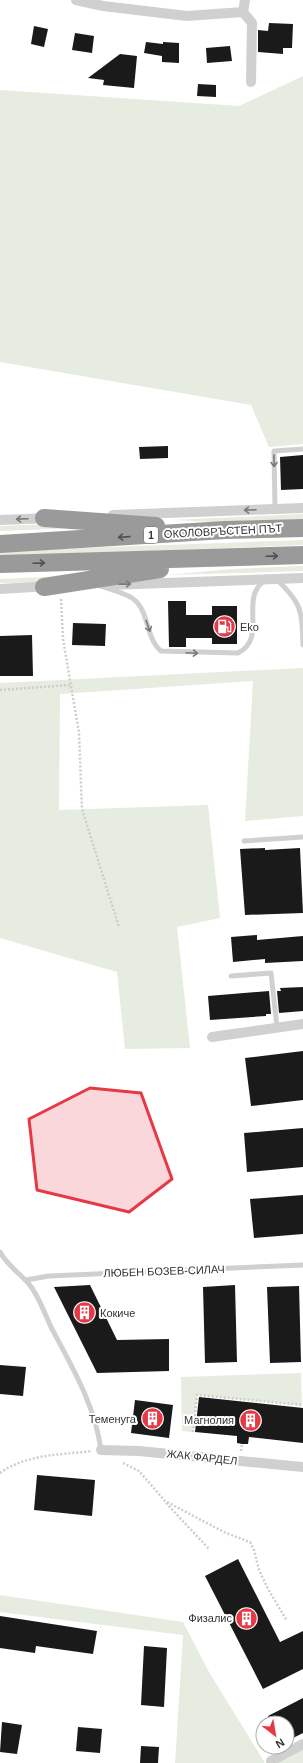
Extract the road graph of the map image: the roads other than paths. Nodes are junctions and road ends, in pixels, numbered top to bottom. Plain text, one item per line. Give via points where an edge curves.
1 (76, 0) edge
2 (245, 0) edge
3 (243, 12) junction
4 (251, 82) dead end
5 (303, 449) edge
6 (303, 508) edge
7 (275, 509) junction
8 (44, 518) junction
9 (0, 520) edge
10 (303, 528) edge
11 (225, 530) junction
12 (0, 544) edge
13 (303, 554) edge
14 (241, 557) junction
15 (0, 564) edge
16 (303, 578) edge
17 (272, 579) junction
18 (96, 585) junction
19 (52, 586) junction
20 (0, 589) edge
21 (303, 644) edge
22 (303, 837) edge
23 (244, 841) dead end
24 (231, 976) dead end
25 (303, 1024) edge
26 (277, 1027) junction
27 (212, 1037) dead end
28 (0, 1252) edge
29 (303, 1265) edge
30 (26, 1280) junction
31 (101, 1450) joint
32 (303, 1467) edge
33 (303, 1744) edge
34 (271, 1761) dead end

1 - 3 street via 103,6 187,16
2 - 3 street
3 - 4 street via 252,23
5 -> 7 lane via 274,451
6 - 7 street
7 -> 8 street
8 -> 9 street
8 - 11 highway
10 - 11 highway, ОКОЛОВРЪСТЕН ПЪТ / 1
11 -> 12 highway, ОКОЛОВРЪСТЕН ПЪТ / 1
14 -> 13 highway, 1
15 -> 14 highway, 1
14 - 19 highway
16 - 17 street
18 -> 17 street
18 -> 17 lane via 132,598 141,607 154,646 161,651 238,653 246,649 252,640 254,593 259,585
17 - 21 lane via 297,602 302,614
18 - 19 street
19 - 20 street
22 - 23 lane
24 - 26 lane via 271,973
25 - 26 street
26 - 27 street
28 - 30 lane via 12,1268
29 - 30 lane, ЛЮБЕН БОЗЕВ-СИЛАЧ via 49,1276
30 - 31 lane via 84,1389 95,1420
31 - 32 street, ЖАК ФАРДЕЛ via 140,1451
33 - 34 street

